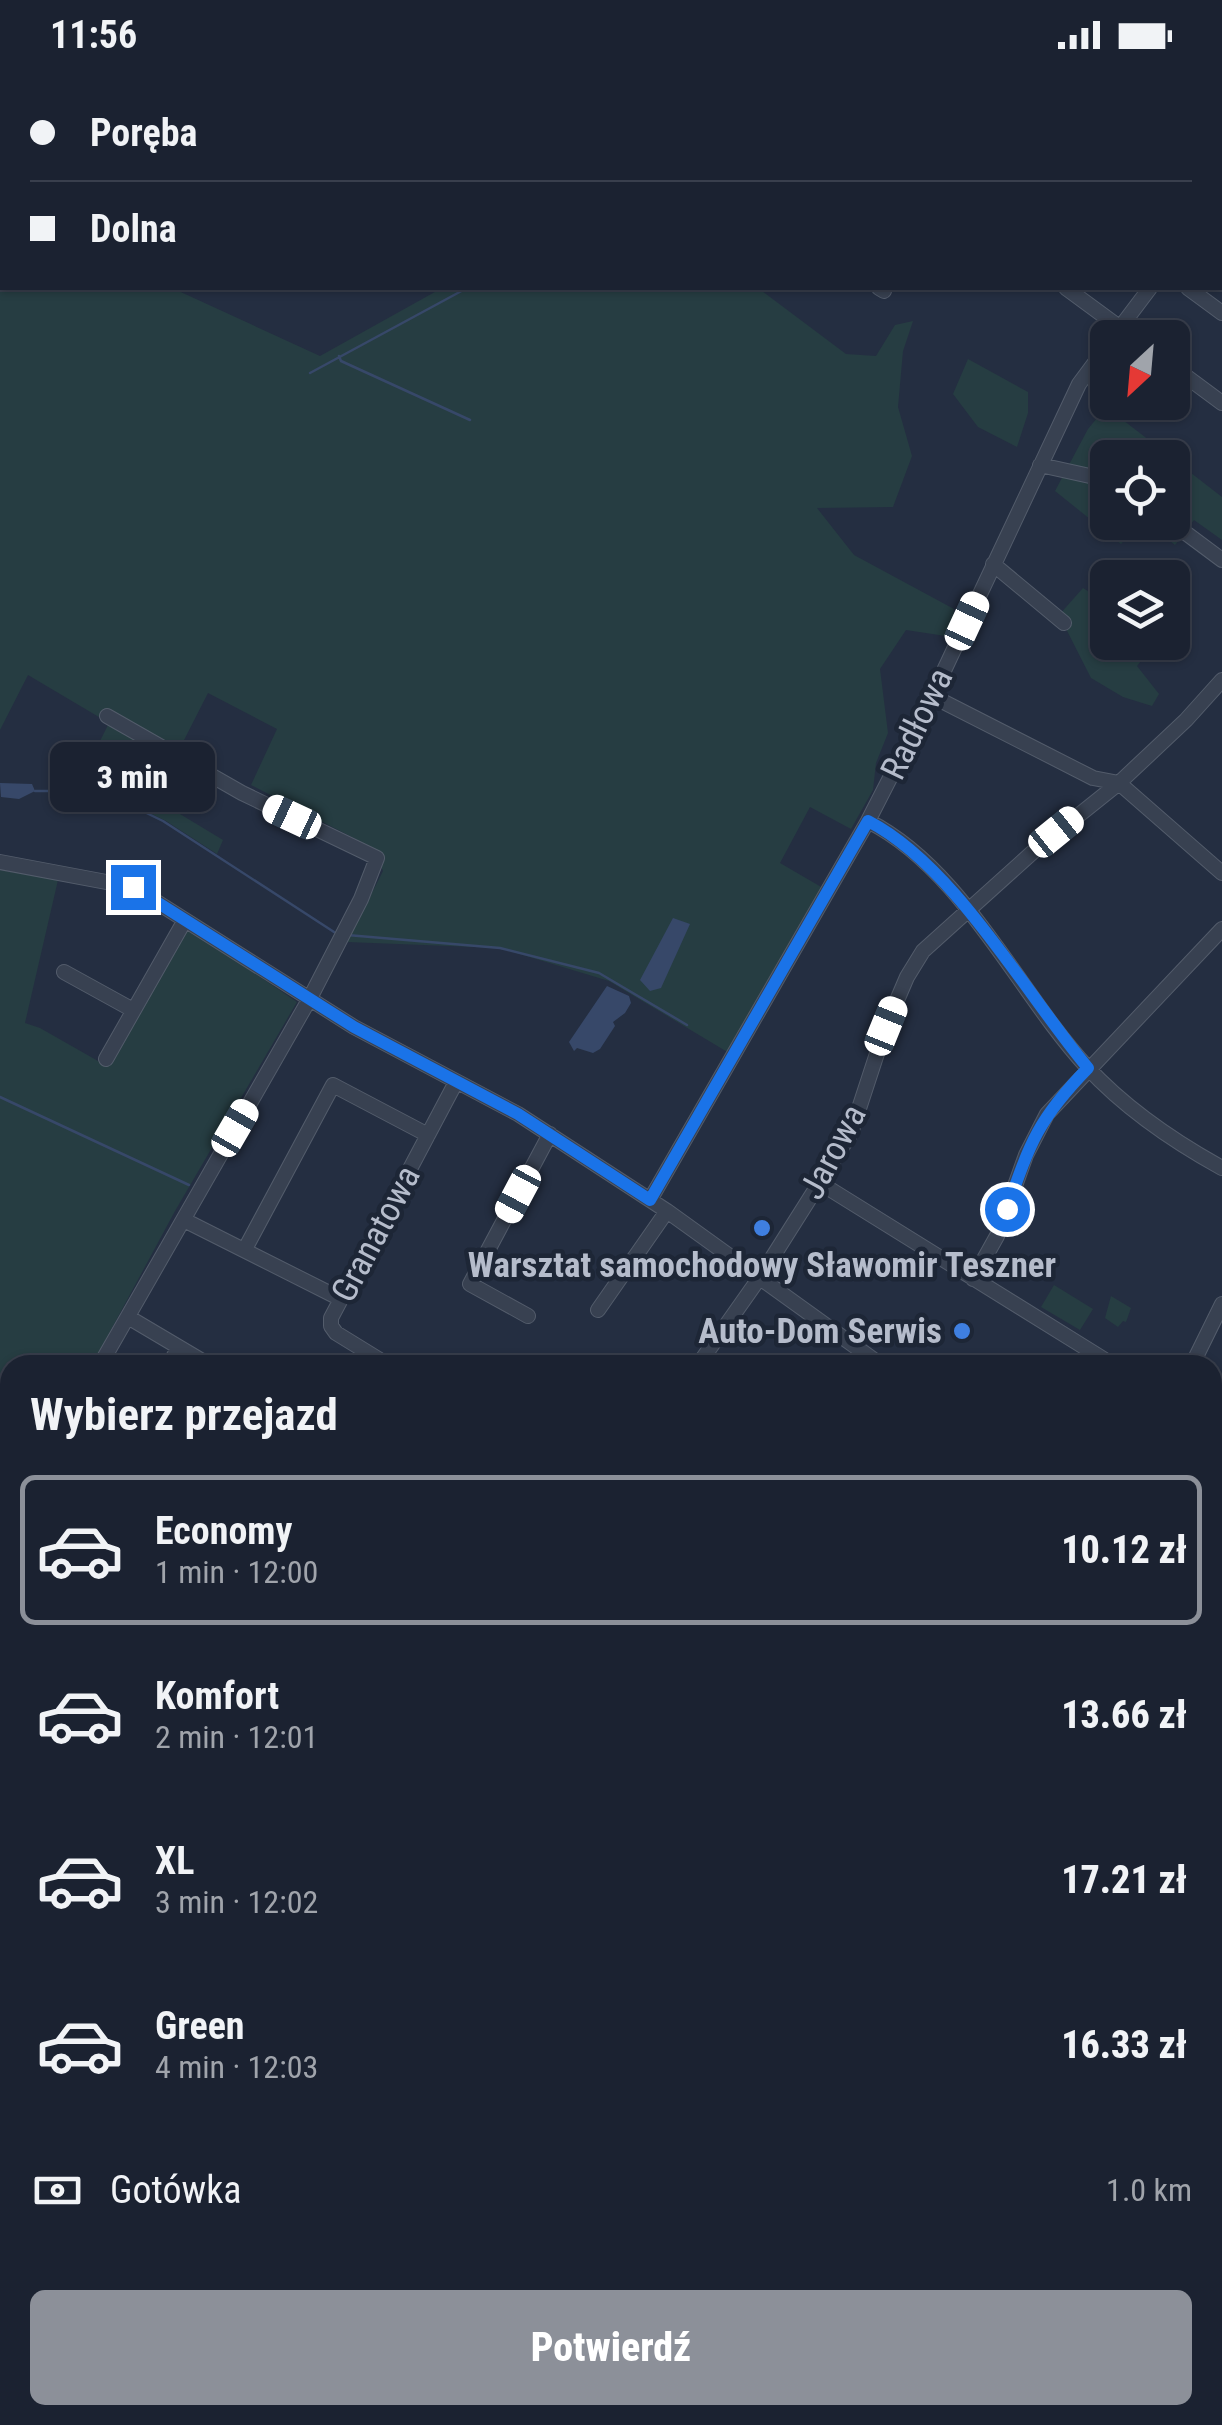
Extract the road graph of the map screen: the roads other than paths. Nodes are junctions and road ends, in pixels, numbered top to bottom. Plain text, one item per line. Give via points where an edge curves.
1 (1068, 290) edge
2 (1148, 290) edge
3 (1191, 290) edge
4 (1222, 312) edge
5 (1103, 320) edge
6 (1126, 320) edge
7 (1090, 369) edge
8 (1190, 379) edge
9 (1222, 403) edge
10 (1040, 465) junction
11 (1090, 476) edge
12 (1190, 536) edge
13 (1222, 560) edge
14 (993, 564) junction
15 (1064, 623) dead end
16 (1222, 680) edge
17 (932, 696) junction
18 (107, 716) dead end
19 (1119, 783) junction
20 (868, 821) junction
21 (0, 862) edge
22 (1222, 873) edge
23 (967, 911) junction
24 (185, 920) junction
25 (1222, 929) edge
26 (64, 972) dead end
27 (309, 1000) junction
28 (133, 1010) junction
29 (106, 1059) dead end
30 (1088, 1068) junction
31 (456, 1082) junction
32 (550, 1134) junction
33 (428, 1135) junction
34 (1222, 1168) edge
35 (820, 1183) junction
36 (650, 1200) junction
37 (667, 1211) junction
38 (184, 1220) junction
39 (246, 1249) junction
40 (760, 1277) junction
41 (973, 1279) junction
42 (341, 1299) junction
43 (1222, 1304) edge
44 (598, 1310) dead end
45 (528, 1316) dead end
46 (128, 1317) junction
47 (180, 1347) junction
48 (106, 1355) edge
49 (175, 1355) edge
50 (193, 1355) edge
51 (372, 1355) edge
52 (705, 1355) edge
53 (868, 1355) edge
54 (1097, 1355) edge
55 (1197, 1355) edge

1 - 5 street
2 - 6 street
3 - 4 street
7 - 10 street, Radłowa
8 - 9 street
10 - 11 street
10 - 14 street, Radłowa
12 - 13 street
14 - 15 street
14 - 17 street, Radłowa
16 - 19 street, Jarowa
17 - 19 street via 1093,778
17 - 20 street, Radłowa
18 - 27 street via 242,793 377,858
19 - 22 street
19 - 23 street, Jarowa
20 - 23 street via 932,870
20 - 36 street, Radłowa
21 - 24 street via 133,887
23 - 30 street
23 - 35 street, Jarowa via 907,977 855,1124
24 - 27 street
24 - 28 street
25 - 30 street
26 - 28 street
27 - 31 street
27 - 38 street
28 - 29 street
30 - 34 street via 1148,1121
30 - 41 street via 1037,1128 997,1236
31 - 32 street
31 - 33 street, Granatowa
32 - 36 street
32 - 45 street via 470,1284
33 - 39 street via 333,1085
33 - 42 street, Granatowa
35 - 40 street, Jarowa
35 - 41 street
36 - 37 street
37 - 40 street
37 - 44 street
38 - 39 street
38 - 46 street
39 - 42 street
40 - 52 street, Jarowa
40 - 53 street
41 - 54 street
42 - 51 street, Granatowa via 330,1326
43 - 55 street
46 - 47 street
46 - 48 street
47 - 49 street
47 - 50 street

